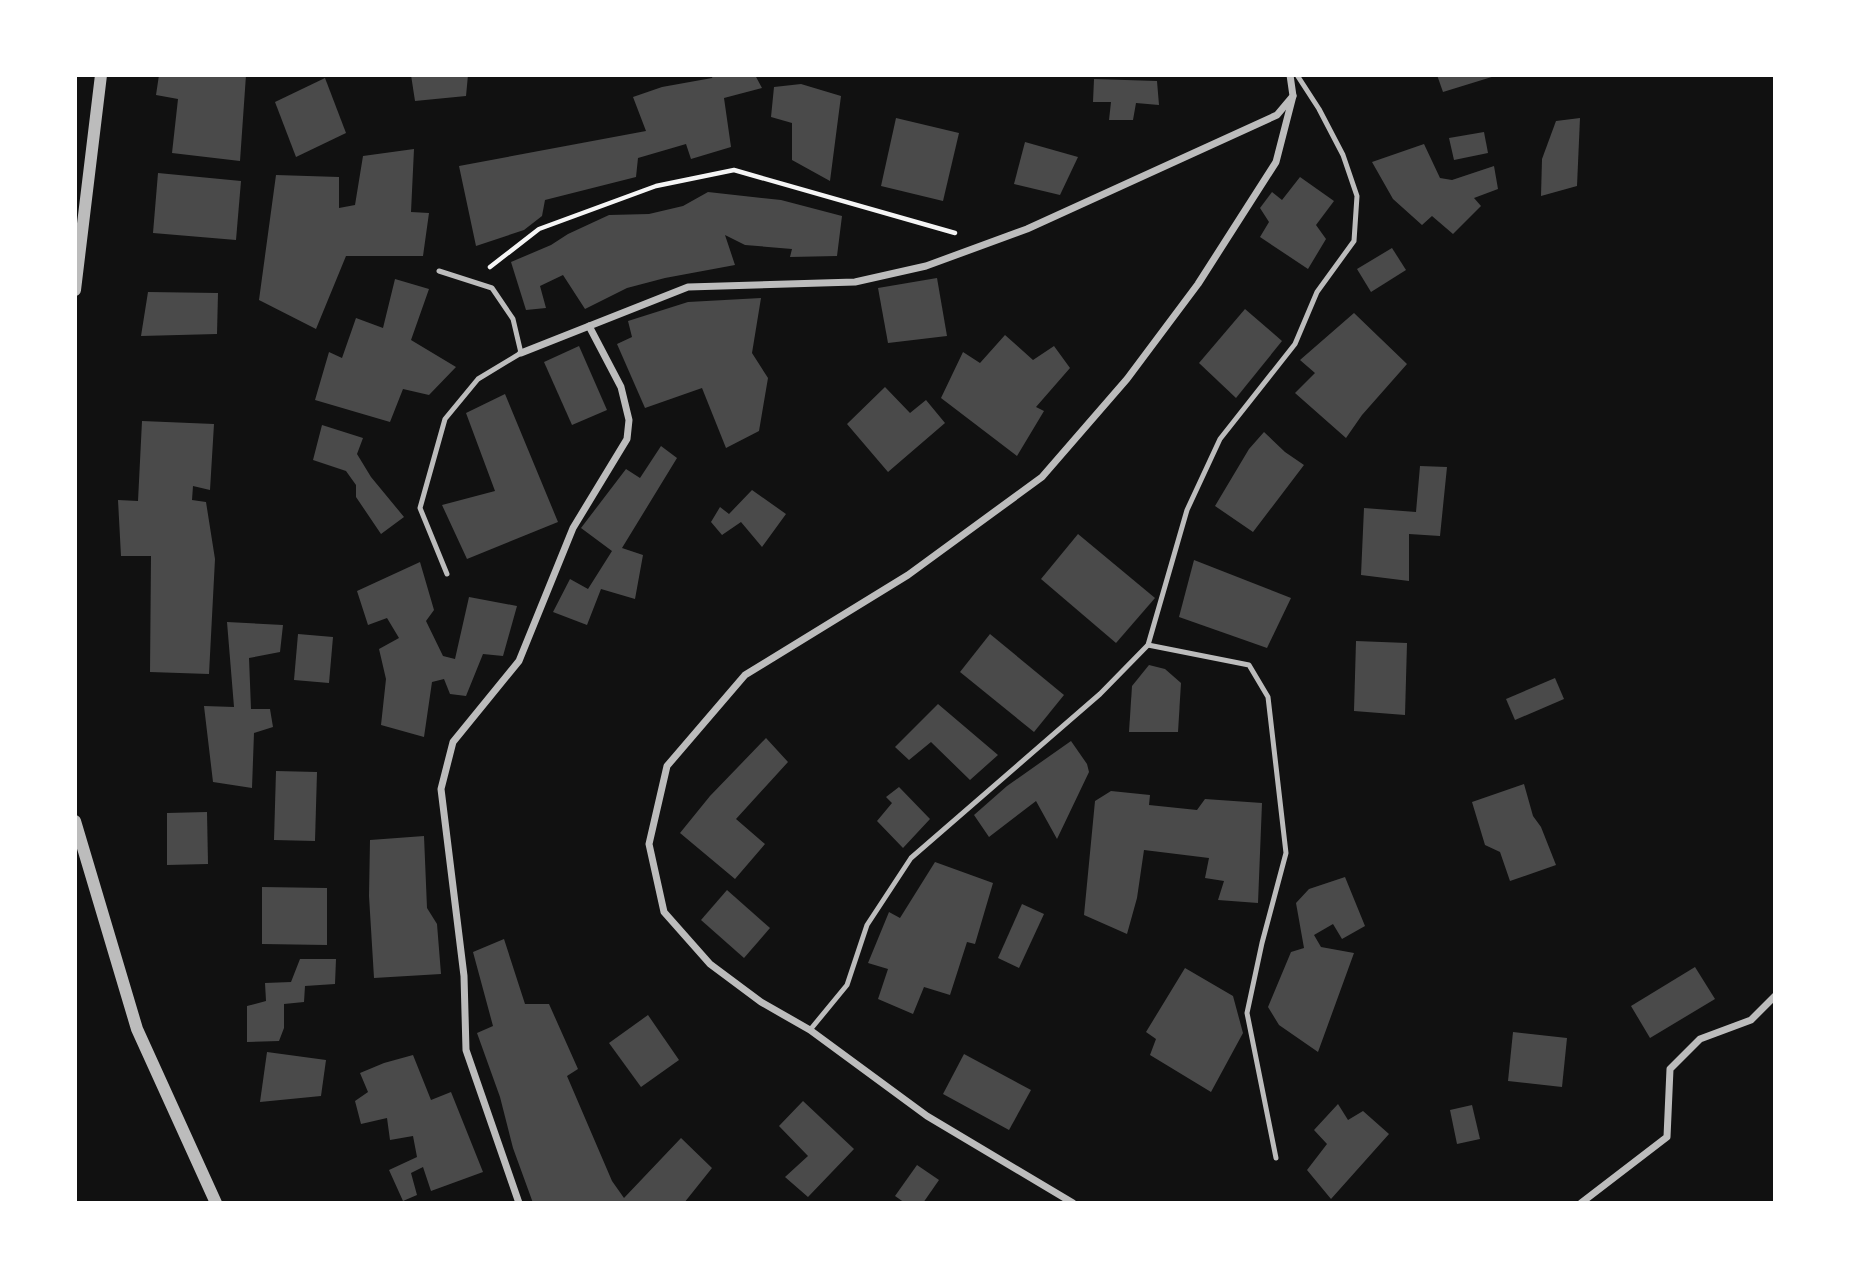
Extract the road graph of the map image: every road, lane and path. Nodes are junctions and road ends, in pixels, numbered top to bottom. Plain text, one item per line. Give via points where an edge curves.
1 (101, 75) edge
2 (1290, 75) edge
3 (1297, 75) edge
4 (1293, 96) junction
5 (989, 243) junction
6 (439, 271) dead end
7 (471, 281) junction
8 (75, 290) edge
9 (589, 326) junction
10 (521, 353) junction
11 (447, 575) dead end
12 (1148, 645) junction
13 (75, 821) edge
14 (1775, 996) edge
15 (810, 1030) junction
16 (1276, 1158) dead end
17 (216, 1203) edge
18 (519, 1203) edge
19 (1073, 1203) edge
20 (1581, 1203) edge

1 - 8 street
2 - 4 street
3 - 12 lane via 1343,155 1357,196 1354,242 1317,292 1295,344 1220,439 1187,510
4 - 5 street via 1277,116
4 - 15 street via 1276,162 1198,284 1127,379 1042,477 908,575 745,674 667,766 649,844 664,912 710,964 761,1002
5 - 7 path via 734,170 656,186 539,229
5 - 9 street via 926,265 855,282 688,287
6 - 7 lane
7 - 10 lane via 492,288 513,319
9 - 10 street
9 - 18 street via 621,387 629,420 627,439 573,528 519,661 453,742 441,789 464,975 466,1050
10 - 11 lane via 478,379 445,419 421,508
12 - 15 lane via 1100,694 911,858 867,925 847,985
12 - 16 lane via 1249,665 1268,697 1286,853 1247,1013
13 - 17 street via 137,1029
14 - 20 street via 1751,1020 1700,1039 1670,1069 1667,1138
15 - 19 street via 927,1116

